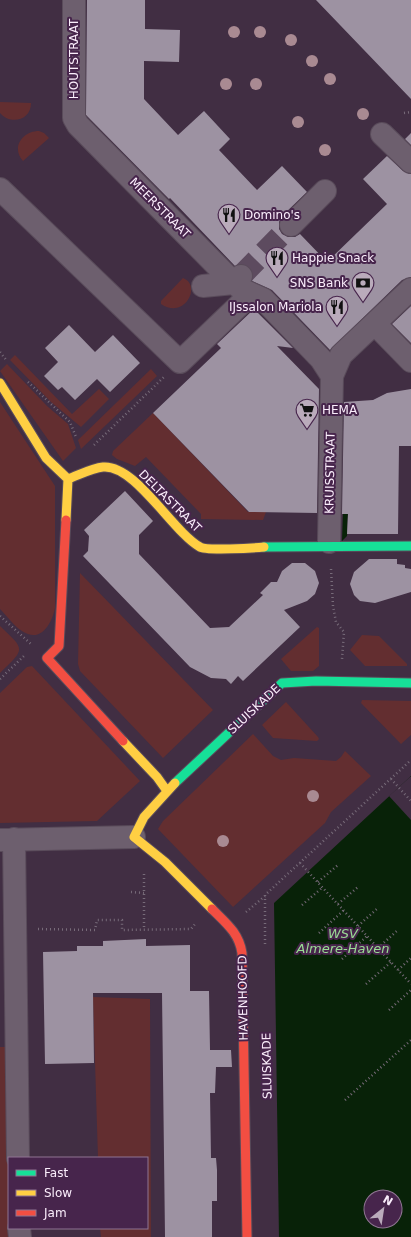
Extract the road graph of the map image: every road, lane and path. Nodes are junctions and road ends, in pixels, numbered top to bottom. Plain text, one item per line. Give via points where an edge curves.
1 (74, 0) edge
2 (411, 112) edge
3 (404, 113) dead end
4 (74, 118) joint
5 (382, 134) dead end
6 (411, 162) edge
7 (0, 189) edge
8 (325, 191) dead end
9 (291, 225) tunnel mouth
10 (242, 284) junction
11 (203, 286) dead end
12 (411, 289) edge
13 (375, 324) junction
14 (0, 352) edge
15 (411, 361) edge
16 (180, 362) junction
17 (12, 366) dead end
18 (332, 376) junction
19 (27, 382) dead end
20 (0, 384) edge
21 (76, 437) dead end
22 (88, 450) dead end
23 (68, 479) junction
24 (329, 544) junction
25 (411, 546) edge
26 (0, 616) edge
27 (48, 658) junction
28 (0, 679) edge
29 (340, 682) junction
30 (411, 683) edge
31 (411, 760) edge
32 (391, 779) junction
33 (168, 791) junction
34 (411, 801) edge
35 (134, 837) junction
36 (7, 840) edge
37 (165, 862) junction
38 (300, 863) junction
39 (338, 865) dead end
40 (317, 881) junction
41 (323, 887) junction
42 (358, 887) dead end
43 (132, 892) dead end
44 (144, 893) junction
45 (265, 895) junction
46 (338, 904) junction
47 (302, 905) dead end
48 (378, 908) dead end
49 (344, 910) junction
50 (229, 926) junction
51 (358, 926) junction
52 (14, 929) junction
53 (144, 930) junction
54 (398, 930) dead end
55 (319, 933) dead end
56 (368, 936) junction
57 (265, 948) dead end
58 (378, 948) junction
59 (411, 958) edge
60 (342, 959) dead end
61 (391, 962) junction
62 (398, 970) junction
63 (366, 984) dead end
64 (411, 984) edge
65 (411, 990) edge
66 (389, 1010) dead end
67 (411, 1040) edge
68 (345, 1100) dead end
69 (18, 1157) edge
70 (247, 1237) edge

1 - 4 street, HOUTSTRAAT
2 - 3 path
4 - 10 street, MEERSTRAAT via 78,125
5 - 6 street
7 - 16 street
8 - 9 street
10 - 11 street
10 - 16 street
10 - 18 street, MEERSTRAAT via 262,299 316,353
12 - 13 street, KRUISSTRAAT
13 - 15 street
13 - 18 street, KRUISSTRAAT via 341,355
14 - 17 path
16 - 22 path
18 - 24 street, KRUISSTRAAT
19 - 21 path via 70,422
20 - 23 street via 46,458
23 - 24 street, DELTASTRAAT via 103,467 120,470 201,548
23 - 27 street via 60,646
24 - 25 street, DELTASTRAAT
24 - 29 path via 333,606 336,622 344,632
26 - 27 path
27 - 28 path via 28,653
27 - 33 street
29 - 30 street, SLUISKADE
29 - 33 street, SLUISKADE via 282,683
31 - 32 path
32 - 34 path
32 - 38 path
33 - 35 street via 144,817
35 - 36 street
35 - 37 street, HAVENHOOFD
36 - 52 street
37 - 44 path via 144,870
37 - 50 street, HAVENHOOFD
38 - 40 path
38 - 45 path
39 - 40 path
40 - 41 path
41 - 46 path
41 - 47 path
42 - 46 path
43 - 44 path
44 - 53 path
45 - 50 path
45 - 57 path
46 - 49 path
48 - 51 path
49 - 51 path
49 - 55 path
50 - 53 path via 206,913 191,929
50 - 70 street, HAVENHOOFD via 240,941 242,953
51 - 56 path
52 - 53 path via 95,930 97,920 122,920 122,930
52 - 69 street
54 - 58 path
56 - 58 path
56 - 60 path
58 - 61 path
59 - 62 path
61 - 62 path
61 - 63 path
62 - 64 path
65 - 66 path
67 - 68 path

